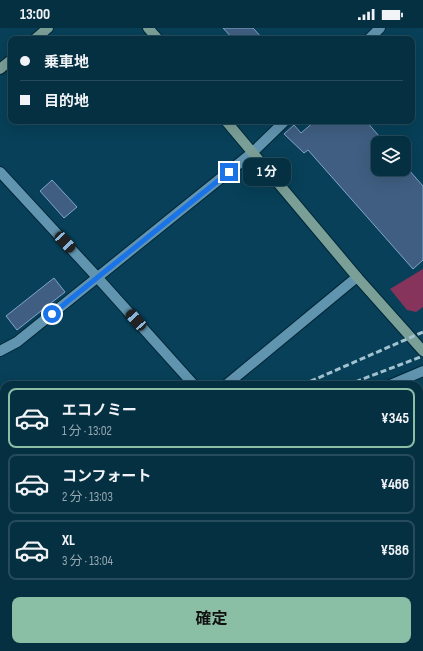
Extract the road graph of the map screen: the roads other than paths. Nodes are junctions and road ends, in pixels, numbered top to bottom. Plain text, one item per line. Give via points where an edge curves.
1 (48, 28) edge
2 (148, 28) edge
3 (380, 28) edge
4 (39, 36) edge
5 (155, 36) edge
6 (372, 36) edge
7 (8, 62) edge
8 (0, 69) edge
9 (228, 124) edge
10 (282, 124) edge
11 (252, 153) junction
12 (0, 172) edge
13 (97, 277) junction
14 (357, 277) junction
15 (0, 351) edge
16 (423, 351) edge
17 (423, 371) edge
18 (190, 381) edge
19 (231, 381) edge
20 (399, 381) edge

1 - 4 street
2 - 5 street
3 - 6 street
7 - 8 street
9 - 11 street
10 - 11 street
11 - 13 street
11 - 14 street
12 - 13 street
13 - 15 street via 18,342
13 - 18 street
14 - 16 street
14 - 19 street
17 - 20 street

